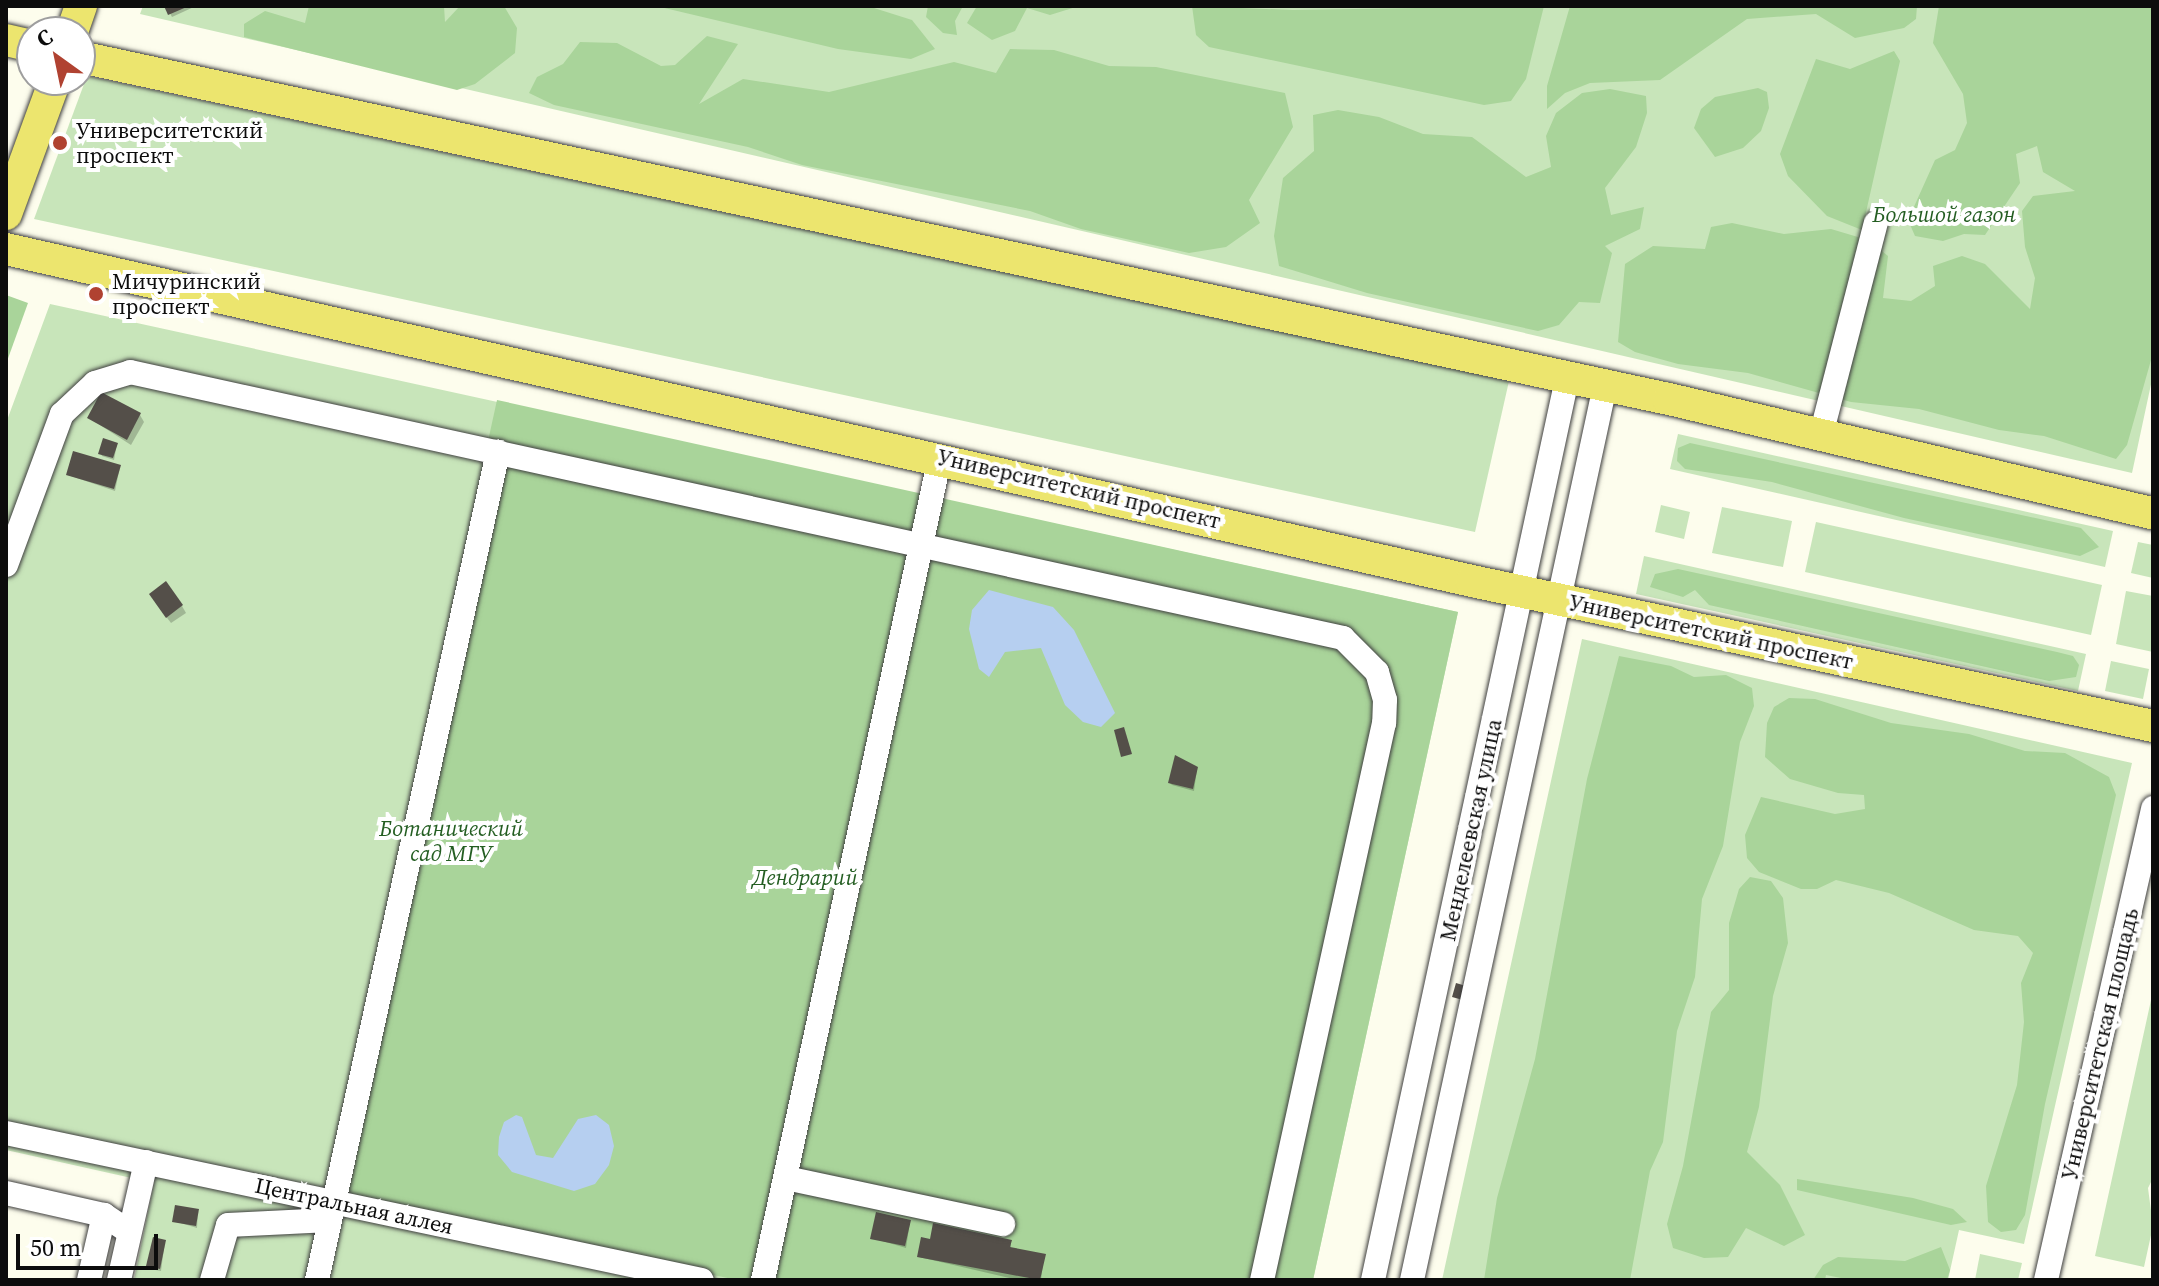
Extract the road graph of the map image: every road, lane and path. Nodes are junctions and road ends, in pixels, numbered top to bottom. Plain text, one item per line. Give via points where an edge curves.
1 (96, 60) edge
2 (49, 96) edge
3 (6, 214) edge
4 (1876, 223) dead end
5 (6, 249) edge
6 (1567, 379) junction
7 (1605, 386) junction
8 (1821, 435) junction
9 (498, 452) junction
10 (940, 457) junction
11 (2153, 513) edge
12 (924, 544) junction
13 (6, 565) edge
14 (1523, 592) junction
15 (1559, 599) junction
16 (2153, 726) edge
17 (2153, 808) edge
18 (1448, 936) junction
19 (1485, 943) junction
20 (6, 1133) edge
21 (146, 1162) junction
22 (786, 1178) junction
23 (6, 1193) edge
24 (332, 1211) junction
25 (104, 1215) junction
26 (1003, 1224) dead end
27 (129, 1232) junction
28 (89, 1280) edge
29 (119, 1280) edge
30 (212, 1280) edge
31 (317, 1280) edge
32 (702, 1280) edge
33 (763, 1280) edge
34 (1262, 1280) edge
35 (1373, 1280) edge
36 (1412, 1280) edge
37 (2046, 1280) edge

1 - 6 main road
2 - 3 main road
4 - 8 street
5 - 10 main road, Университетский проспект
6 - 7 main road
6 - 14 street, Менделеевская улица
7 - 8 main road
7 - 15 street, Менделеевская улица
8 - 11 main road
9 - 12 street
9 - 13 street via 130,372 95,383 62,414
9 - 24 street
10 - 12 street
10 - 14 main road, Университетский проспект
12 - 22 street
12 - 34 street via 1326,631 1359,650 1377,672 1385,700 1384,723
14 - 15 main road, Университетский проспект
14 - 18 street, Менделеевская улица
15 - 16 main road, Университетский проспект
15 - 19 street, Менделеевская улица
17 - 37 street, Университетская площадь
18 - 19 street via 1451,949 1462,958 1477,955
18 - 35 street, Менделеевская улица
19 - 36 street, Менделеевская улица
20 - 21 street, Центральная аллея
21 - 24 street, Центральная аллея
21 - 27 street
22 - 26 street
22 - 33 street
23 - 25 street
24 - 30 street via 228,1225
24 - 31 street
24 - 32 street, Центральная аллея
25 - 27 street
25 - 28 street
27 - 29 street

